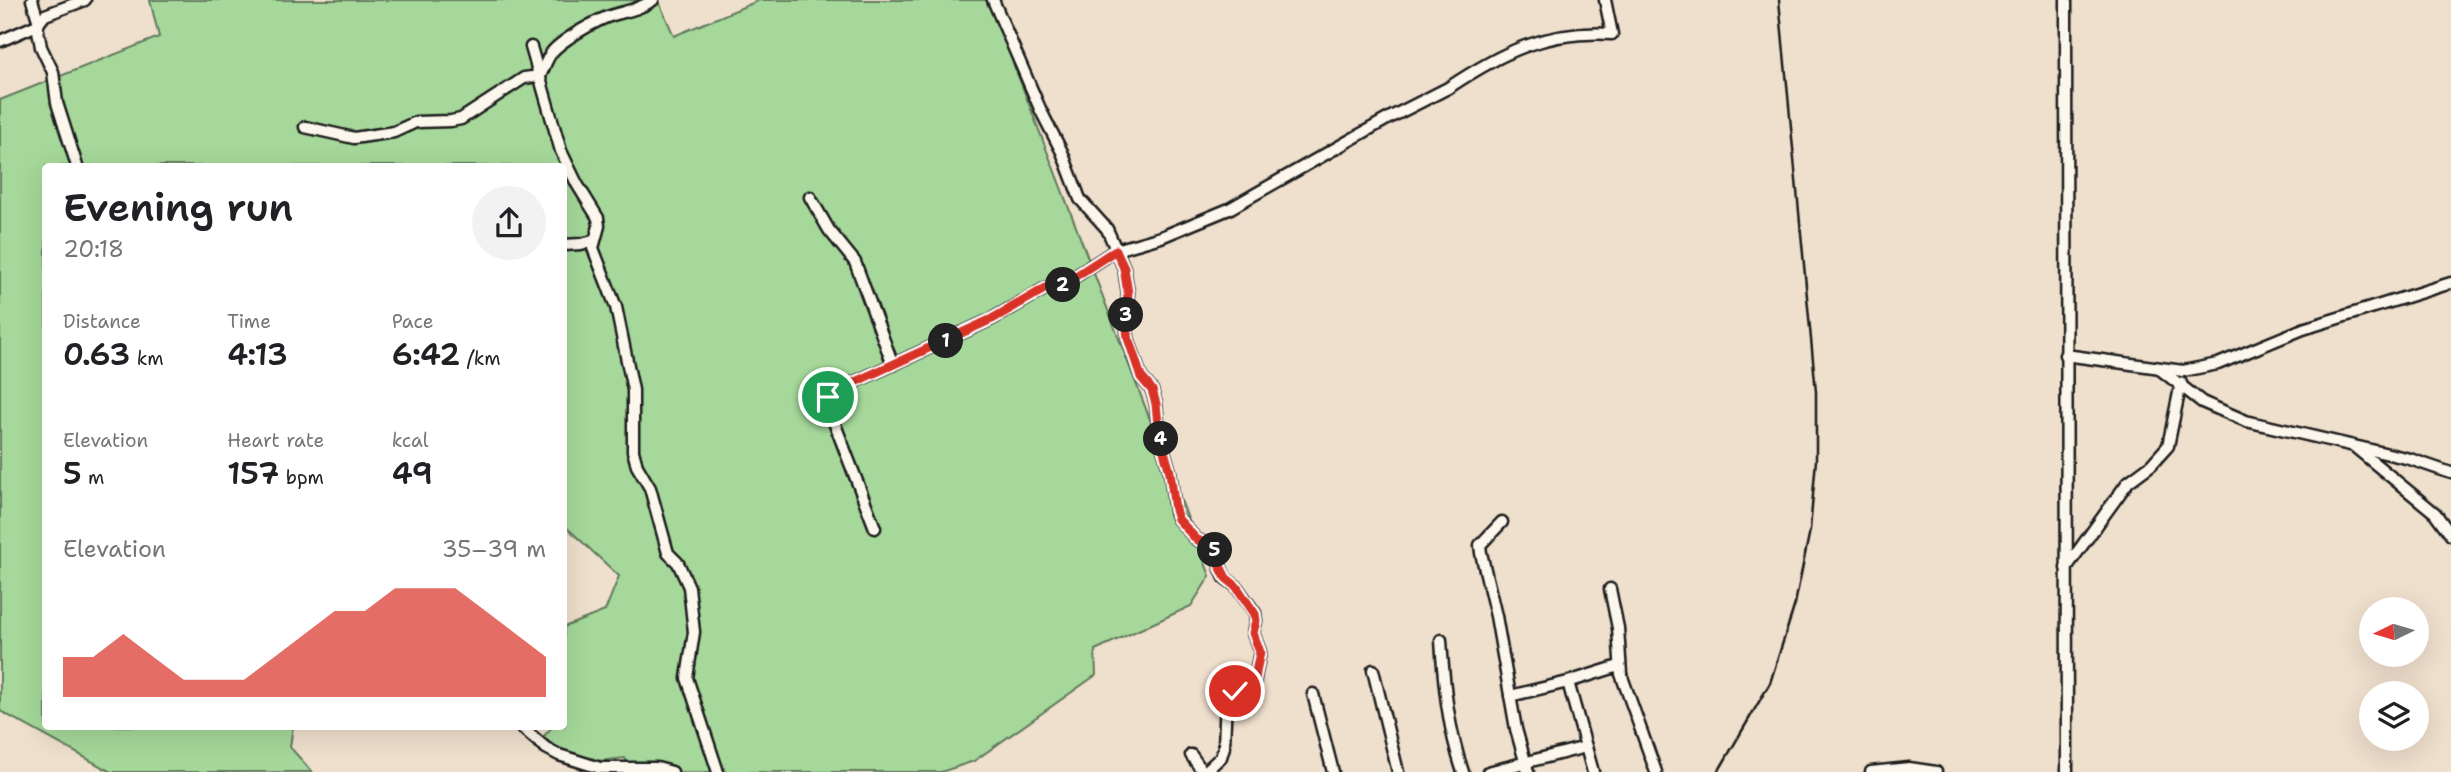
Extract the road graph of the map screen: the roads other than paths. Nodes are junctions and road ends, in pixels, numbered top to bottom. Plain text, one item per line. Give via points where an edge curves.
1 (32, 0) edge
2 (85, 0) edge
3 (653, 0) edge
4 (993, 0) edge
5 (1605, 0) edge
6 (2066, 0) edge
7 (38, 24) junction
8 (0, 41) edge
9 (531, 47) dead end
10 (540, 76) junction
11 (305, 127) dead end
12 (75, 163) edge
13 (567, 163) edge
14 (567, 163) edge
15 (810, 197) dead end
16 (593, 241) junction
17 (567, 245) edge
18 (1116, 250) junction
19 (2451, 283) edge
20 (2065, 355) junction
21 (893, 365) junction
22 (2157, 368) junction
23 (2181, 383) junction
24 (2357, 448) junction
25 (2451, 473) edge
26 (1502, 522) dead end
27 (875, 528) dead end
28 (2451, 535) edge
29 (2066, 569) junction
30 (1610, 589) dead end
31 (1441, 640) dead end
32 (1619, 666) junction
33 (1373, 670) dead end
34 (1568, 682) junction
35 (1313, 694) dead end
36 (1510, 695) junction
37 (525, 730) edge
38 (1586, 747) junction
39 (1191, 755) dead end
40 (1526, 767) edge
41 (673, 772) edge
42 (718, 772) edge
43 (1205, 772) edge
44 (1333, 772) edge
45 (1398, 772) edge
46 (1463, 772) edge
47 (1488, 772) edge
48 (1593, 772) edge
49 (1656, 772) edge
50 (1871, 772) edge
51 (1936, 772) edge
52 (2067, 772) edge

1 - 7 street
2 - 7 street via 45,15
3 - 10 street via 601,20 571,38 552,51
4 - 18 street via 1080,199 1107,229
5 - 18 street via 1612,34 1563,35 1519,47 1229,209
6 - 20 street
7 - 8 street
7 - 12 street
9 - 10 street
10 - 11 street via 524,78 461,119 416,122 394,132 354,138
10 - 13 street
14 - 16 street via 598,218
15 - 21 street via 855,262
16 - 17 street
16 - 42 street via 625,346 633,390 637,466 650,488 668,553 689,587 694,632 687,678
18 - 21 street via 1062,285 1046,288
18 - 43 street via 1128,293 1128,338 1156,404 1178,519 1196,539 1219,551 1226,578 1255,614 1253,633 1260,652 1254,683 1247,694 1235,691 1226,696 1224,747 1221,757
19 - 22 street via 2303,329 2218,364 2183,371
20 - 22 street
20 - 29 street
21 - 27 street via 831,393 827,402
22 - 23 street
23 - 24 street via 2202,402 2246,421
23 - 29 street via 2168,446 2127,482
24 - 25 street
24 - 28 street via 2435,513
26 - 36 street via 1480,545
29 - 52 street
30 - 32 street
31 - 46 street via 1445,701
32 - 34 street
32 - 49 street
33 - 45 street
34 - 36 street
34 - 38 street
35 - 44 street
36 - 40 street
37 - 41 street via 545,748 600,768
38 - 40 street
38 - 48 street
39 - 43 street
40 - 47 street
50 - 51 street via 1909,768

